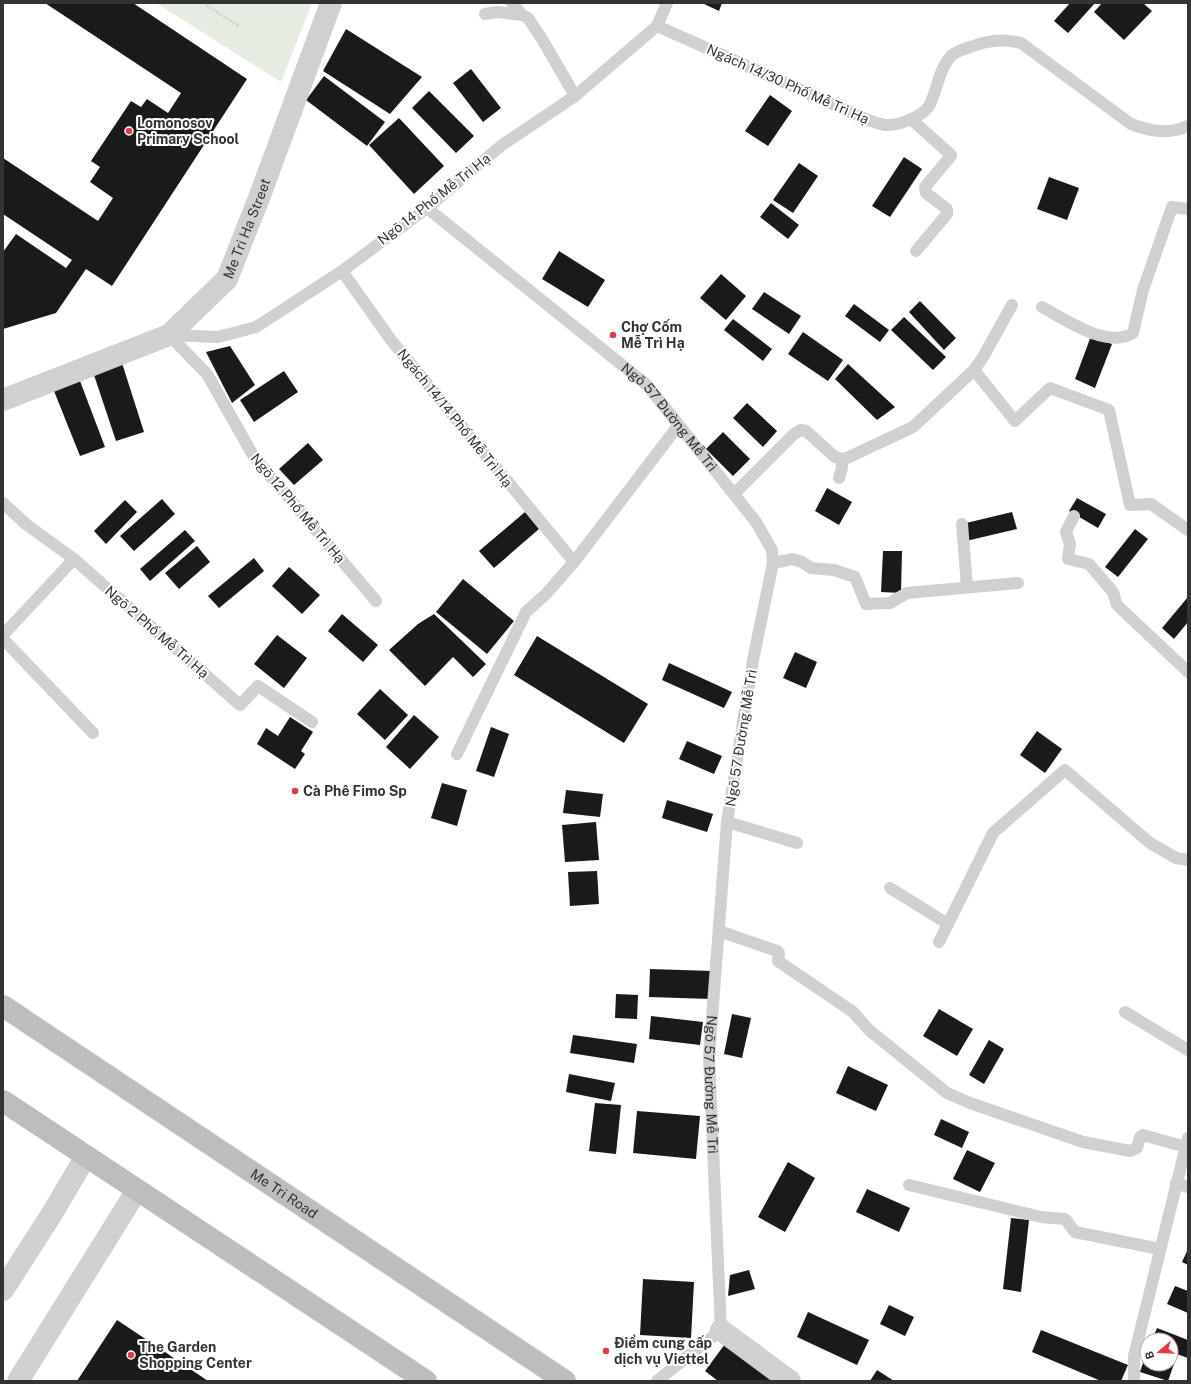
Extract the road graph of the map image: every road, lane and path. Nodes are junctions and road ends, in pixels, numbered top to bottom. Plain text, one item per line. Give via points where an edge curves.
1 (203, 3) edge
2 (332, 3) edge
3 (512, 3) edge
4 (667, 3) edge
5 (485, 14) dead end
6 (522, 15) junction
7 (239, 26) dead end
8 (657, 26) junction
9 (575, 96) junction
10 (911, 119) junction
11 (1188, 126) edge
12 (427, 208) junction
13 (1188, 209) edge
14 (916, 251) dead end
15 (342, 271) junction
16 (1012, 306) dead end
17 (1042, 307) dead end
18 (169, 335) junction
19 (974, 370) junction
20 (3, 400) edge
21 (678, 426) junction
22 (842, 459) junction
23 (839, 478) dead end
24 (734, 494) junction
25 (3, 503) edge
26 (1074, 516) dead end
27 (962, 524) dead end
28 (1188, 530) edge
29 (74, 559) junction
30 (574, 562) junction
31 (773, 563) junction
32 (1018, 583) dead end
33 (967, 587) junction
34 (376, 601) dead end
35 (3, 635) edge
36 (3, 639) edge
37 (1188, 672) edge
38 (312, 722) dead end
39 (93, 733) dead end
40 (457, 754) dead end
41 (727, 822) junction
42 (797, 843) dead end
43 (1188, 860) edge
44 (890, 888) dead end
45 (948, 924) junction
46 (719, 931) junction
47 (939, 942) dead end
48 (3, 1006) edge
49 (1125, 1012) dead end
50 (1188, 1050) edge
51 (3, 1101) edge
52 (1187, 1142) edge
53 (86, 1156) junction
54 (909, 1185) dead end
55 (1182, 1185) edge
56 (137, 1190) junction
57 (1160, 1249) junction
58 (3, 1290) edge
59 (721, 1330) junction
60 (18, 1381) edge
61 (426, 1381) edge
62 (565, 1381) edge
63 (657, 1381) edge
64 (790, 1381) edge
65 (1134, 1381) edge

1 - 7 path
2 - 18 street, Me Tri Ha Street via 227,279
3 - 6 lane
4 - 8 lane, Ngõ 14 Phố Mễ Trì Hạ
5 - 6 lane via 497,12
6 - 9 lane via 528,18 542,38
8 - 9 lane, Ngõ 14 Phố Mễ Trì Hạ
8 - 10 lane, Ngách 14/30 Phố Mễ Trì Hạ via 868,120 886,125
9 - 12 lane, Ngõ 14 Phố Mễ Trì Hạ via 502,145
10 - 11 lane, Ngách 14/30 Phố Mễ Trì Hạ via 928,106 944,65 952,55 988,41 1010,40 1021,43 1131,124 1163,132
10 - 14 lane via 951,155 925,187 926,193 947,209 947,214
12 - 15 lane, Ngõ 14 Phố Mễ Trì Hạ
12 - 21 lane, Ngõ 57 Đường Mễ Trì via 647,385
13 - 17 lane via 1172,207 1143,290 1133,333 1125,337 1109,338 1081,328
15 - 18 lane, Ngõ 14 Phố Mễ Trì Hạ via 256,327 218,337
15 - 30 lane, Ngách 14/14 Phố Mễ Trì Hạ via 391,340
16 - 19 lane
18 - 20 street, Me Tri Ha Street
18 - 34 lane, Ngõ 12 Phố Mễ Trì Hạ via 207,374 254,457
19 - 22 lane via 913,427
19 - 28 lane via 1015,421 1050,388 1109,410 1130,505 1151,504
21 - 24 lane, Ngõ 57 Đường Mễ Trì
21 - 30 lane
22 - 23 lane
22 - 24 lane via 835,457 806,431 801,430
24 - 31 lane, Ngõ 57 Đường Mễ Trì via 769,544
25 - 29 lane, Ngõ 2 Phố Mễ Trì Hạ via 27,525
26 - 37 lane via 1066,532 1070,544 1068,558 1089,564 1113,592 1117,604
27 - 33 lane
29 - 35 lane
29 - 38 lane, Ngõ 2 Phố Mễ Trì Hạ via 240,705 258,686
30 - 40 lane via 526,612
31 - 33 lane via 793,560 812,568 834,570 855,577 866,604 890,603 907,593
31 - 41 lane, Ngõ 57 Đường Mễ Trì via 753,660
32 - 33 lane
36 - 39 lane
41 - 42 lane
41 - 46 lane, Ngõ 57 Đường Mễ Trì
43 - 45 lane via 1176,858 1150,843 1065,770 993,833
44 - 45 lane
45 - 47 lane
46 - 52 lane via 777,951 778,961 853,1012 869,1030 947,1093 1095,1146 1130,1151 1137,1148 1143,1135
46 - 59 lane, Ngõ 57 Đường Mễ Trì via 709,1057
48 - 62 main road, Me Tri Road
49 - 50 lane
51 - 53 main road
52 - 55 lane
53 - 56 main road
53 - 58 street
54 - 57 lane via 1041,1217 1065,1219 1075,1232
55 - 57 lane
56 - 60 street
56 - 61 main road
57 - 65 lane via 1134,1356
59 - 63 lane
59 - 64 street

